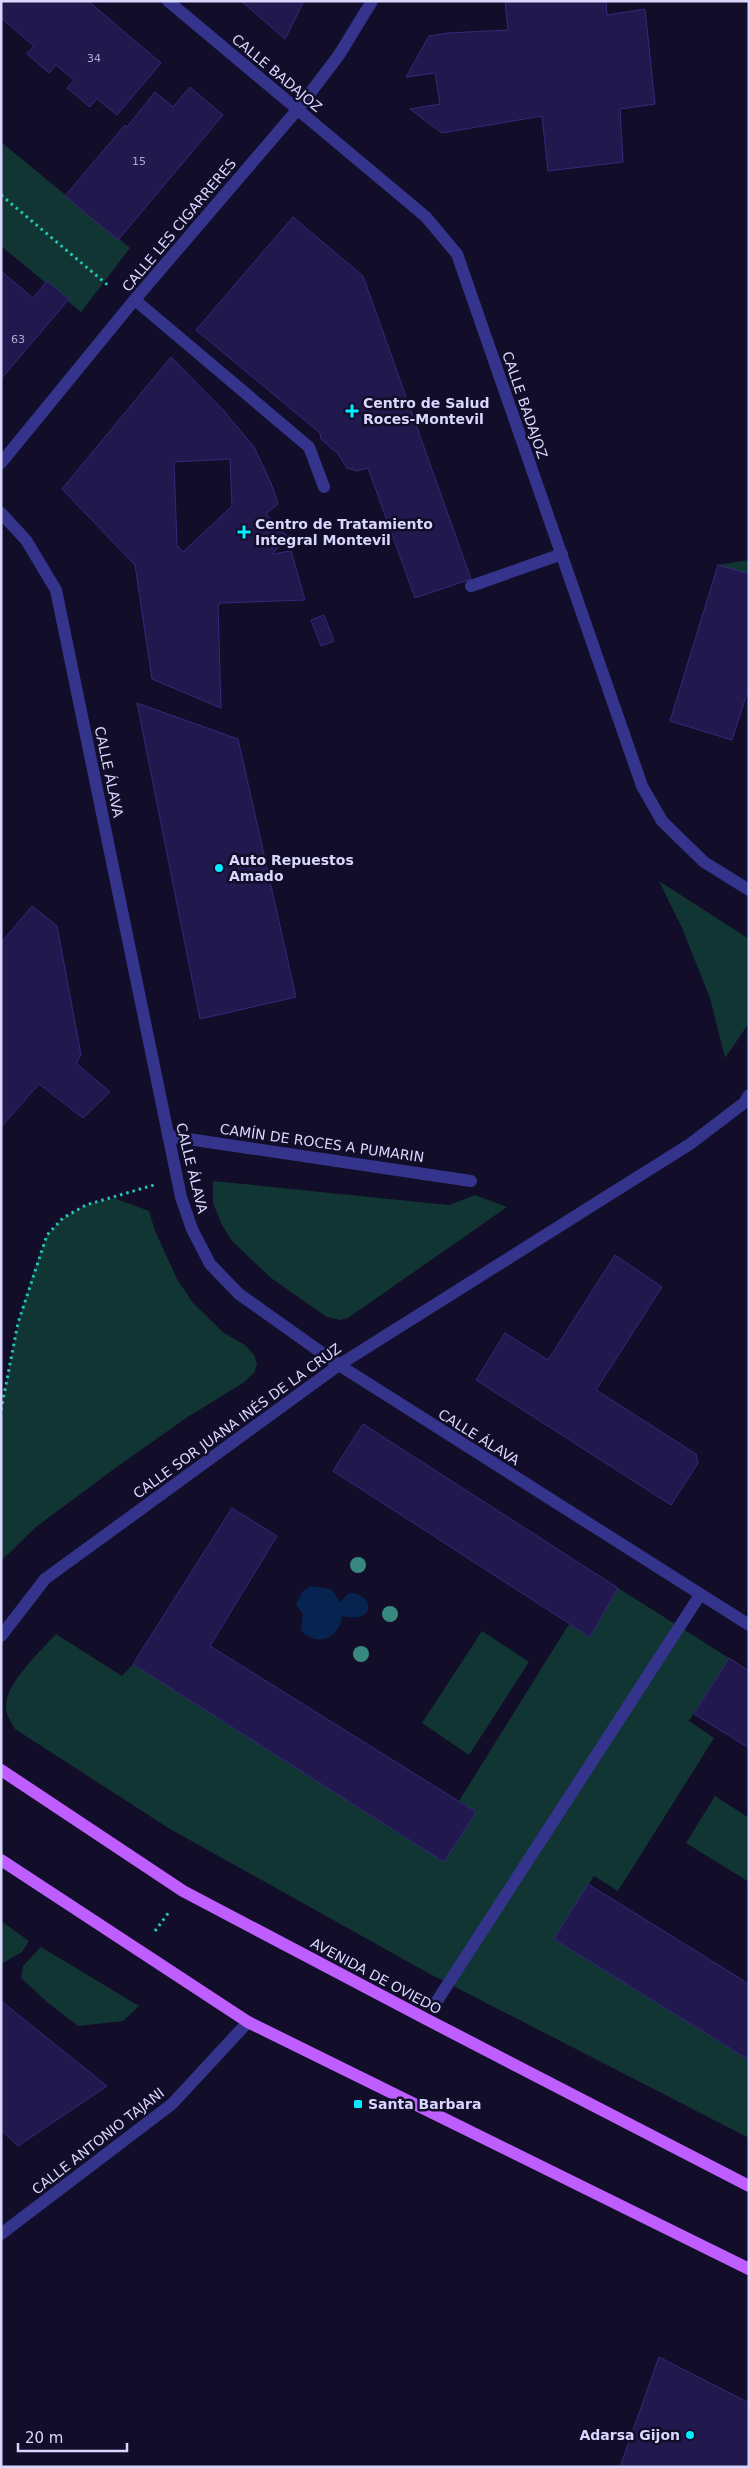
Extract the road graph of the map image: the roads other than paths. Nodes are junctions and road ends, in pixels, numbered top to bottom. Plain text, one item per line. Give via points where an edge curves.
1 (168, 1) edge
2 (372, 1) edge
3 (298, 109) junction
4 (136, 300) junction
5 (1, 463) edge
6 (324, 487) dead end
7 (1, 513) edge
8 (562, 554) junction
9 (471, 586) dead end
10 (749, 890) edge
11 (746, 1099) edge
12 (168, 1136) junction
13 (471, 1181) dead end
14 (339, 1365) junction
15 (700, 1595) junction
16 (749, 1625) edge
17 (1, 1636) edge
18 (1, 1770) edge
19 (1, 1860) edge
20 (435, 2004) dead end
21 (248, 2022) junction
22 (749, 2186) edge
23 (1, 2234) edge
24 (749, 2269) edge

1 - 3 street, CALLE BADAJOZ
2 - 3 street, CALLE LES CIGARRERES via 339,55
3 - 4 street, CALLE LES CIGARRERES
3 - 8 street, CALLE BADAJOZ via 345,152 426,216 456,254
4 - 5 street, CALLE LES CIGARRERES
4 - 6 street via 309,447
7 - 12 street, CALLE ÁLAVA via 26,540 56,590
8 - 9 street
8 - 10 street, CALLE BADAJOZ via 642,786 652,804 662,821 704,862
11 - 14 street, CALLE SOR JUANA INÉS DE LA CRUZ via 690,1144
12 - 13 street, CAMÍN DE ROCES A PUMARIN
12 - 14 street, CALLE ÁLAVA via 181,1197 192,1229 210,1264 239,1294
14 - 15 street, CALLE ÁLAVA
14 - 17 street, CALLE SOR JUANA INÉS DE LA CRUZ via 45,1579
15 - 16 street, CALLE ÁLAVA
15 - 20 street
18 - 22 main road, AVENIDA DE OVIEDO via 183,1891
19 - 21 main road
21 - 23 street, CALLE ANTONIO TAJANI via 172,2104
21 - 24 main road

